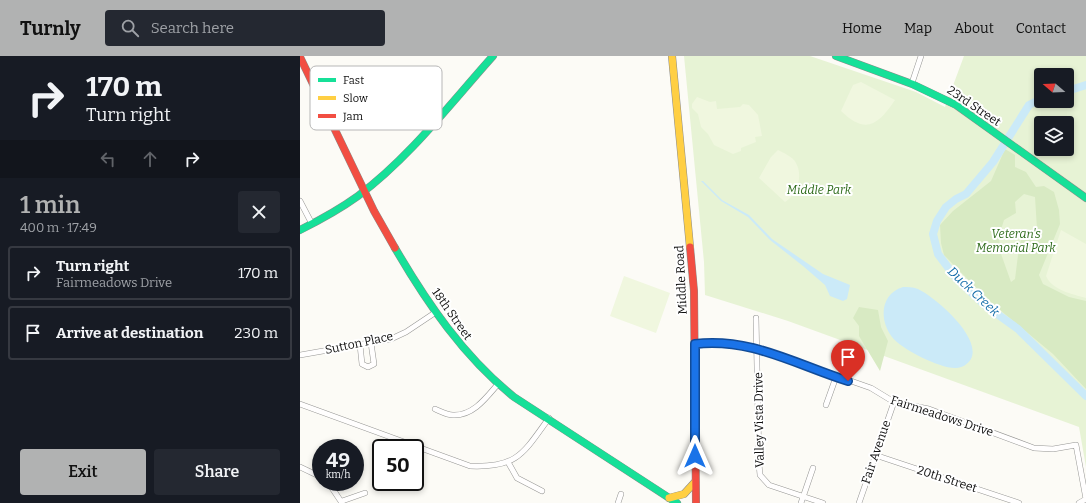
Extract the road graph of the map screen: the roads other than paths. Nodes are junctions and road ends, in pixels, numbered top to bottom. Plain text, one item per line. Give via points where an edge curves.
1 (493, 56) edge
2 (672, 56) edge
3 (836, 56) edge
4 (922, 56) edge
5 (300, 57) edge
6 (310, 78) edge
7 (912, 83) junction
8 (442, 113) edge
9 (335, 130) edge
10 (427, 130) edge
11 (365, 192) junction
12 (1086, 198) edge
13 (300, 201) edge
14 (312, 224) junction
15 (300, 230) edge
16 (436, 312) junction
17 (756, 318) dead end
18 (370, 343) junction
19 (695, 344) junction
20 (360, 345) junction
21 (757, 348) junction
22 (300, 355) edge
23 (836, 377) junction
24 (498, 384) junction
25 (894, 402) junction
26 (300, 404) edge
27 (826, 405) dead end
28 (435, 409) dead end
29 (549, 418) junction
30 (875, 455) junction
31 (508, 462) junction
32 (300, 467) edge
33 (813, 468) dead end
34 (312, 472) edge
35 (695, 482) junction
36 (334, 491) edge
37 (542, 491) dead end
38 (365, 493) dead end
39 (621, 494) dead end
40 (803, 496) junction
41 (669, 498) junction
42 (1086, 499) edge
43 (342, 502) edge
44 (618, 503) edge
45 (677, 503) edge
46 (696, 503) edge
47 (801, 503) edge
48 (823, 503) edge
49 (859, 503) edge
50 (1019, 503) edge
51 (1079, 503) edge

1 - 8 street
2 - 19 street, Middle Road via 693,270
3 - 7 street, 23rd Street
4 - 7 street
5 - 6 street, 18th Street
7 - 12 street, 23rd Street via 951,102
9 - 11 street, 18th Street
10 - 11 street via 405,155
11 - 14 street
11 - 16 street, 18th Street
13 - 14 street
14 - 15 street
16 - 18 street, Sutton Place via 404,333 391,339
16 - 24 street, 18th Street via 472,358
17 - 21 street, Valley Vista Drive
18 - 20 street, Sutton Place
18 - 20 street via 374,364 368,367 362,364
19 - 21 street, Fairmeadows Drive via 734,344
19 - 35 street, Middle Road
20 - 22 street, Sutton Place
21 - 23 street, Fairmeadows Drive
21 - 40 street, Valley Vista Drive via 760,475 769,485
23 - 25 street, Fairmeadows Drive via 871,388
23 - 27 street
24 - 28 street via 483,401 461,414 451,416
24 - 29 street, 18th Street
25 - 30 street, Fair Avenue
25 - 42 street, Fairmeadows Drive via 929,409 1034,448 1076,445
26 - 31 street via 470,466 489,467
29 - 31 street via 526,450
29 - 41 street, 18th Street
30 - 49 street, Fair Avenue
30 - 50 street, 20th Street
31 - 37 street via 517,478
32 - 34 street
33 - 40 street
35 - 41 street via 688,493
35 - 46 street, Middle Road
36 - 43 street
38 - 43 street
39 - 44 street
40 - 47 street
40 - 48 street, Valley Vista Drive
41 - 45 street, 18th Street
42 - 51 street

